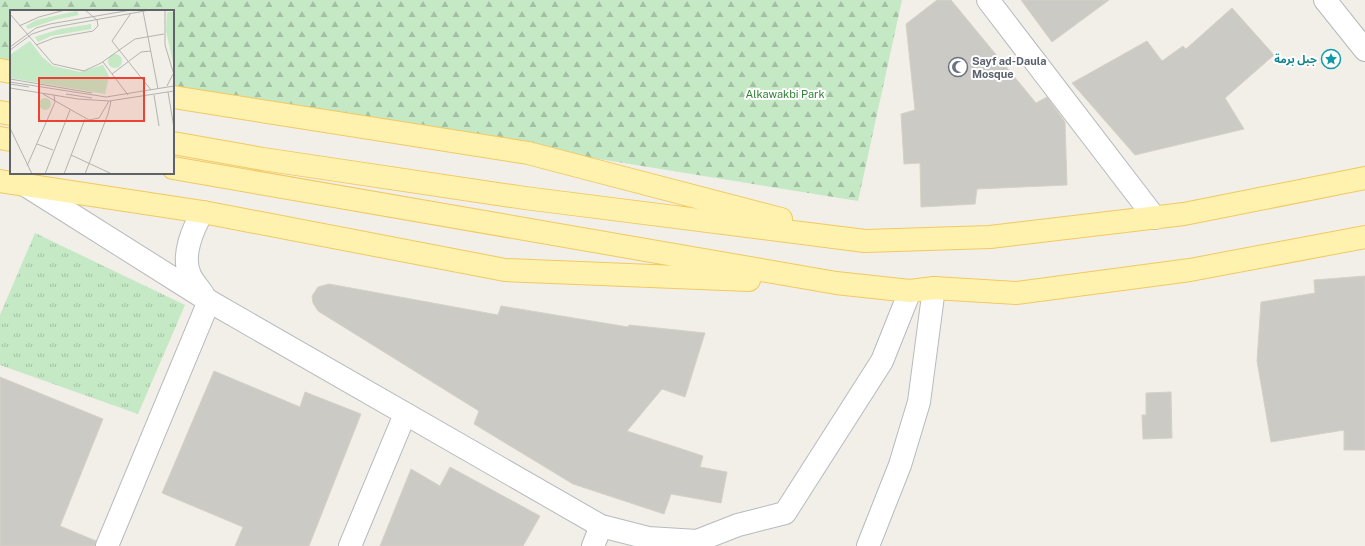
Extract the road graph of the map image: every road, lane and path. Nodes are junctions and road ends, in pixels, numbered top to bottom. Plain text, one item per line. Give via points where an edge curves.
1 (988, 0) edge
2 (1325, 0) edge
3 (1365, 50) edge
4 (0, 70) edge
5 (10, 72) edge
6 (174, 97) edge
7 (0, 112) edge
8 (10, 114) edge
9 (0, 138) edge
10 (10, 140) edge
11 (174, 143) edge
12 (174, 168) edge
13 (1365, 178) edge
14 (0, 181) edge
15 (25, 185) junction
16 (203, 212) junction
17 (1155, 218) junction
18 (1365, 236) edge
19 (865, 241) junction
20 (836, 283) junction
21 (934, 288) junction
22 (910, 292) junction
23 (209, 301) junction
24 (405, 414) junction
25 (601, 526) junction
26 (107, 546) edge
27 (350, 546) edge
28 (593, 546) edge
29 (868, 546) edge

1 - 17 street
2 - 3 street
4 - 5 main road
6 - 19 main road via 528,152
7 - 8 main road
9 - 10 main road
11 - 19 main road via 517,197
12 - 20 main road
13 - 17 main road
14 - 15 main road
15 - 16 main road
15 - 23 street
16 - 20 main road via 505,270
16 - 23 street via 190,239 189,274
17 - 19 main road via 990,237
18 - 21 main road via 1190,270 1016,293
20 - 22 main road
21 - 22 main road
21 - 29 street via 919,402 900,465
22 - 25 street via 882,361 785,513 738,525 697,541 648,538
23 - 24 street
23 - 26 street
24 - 25 street
24 - 27 street
25 - 28 street

